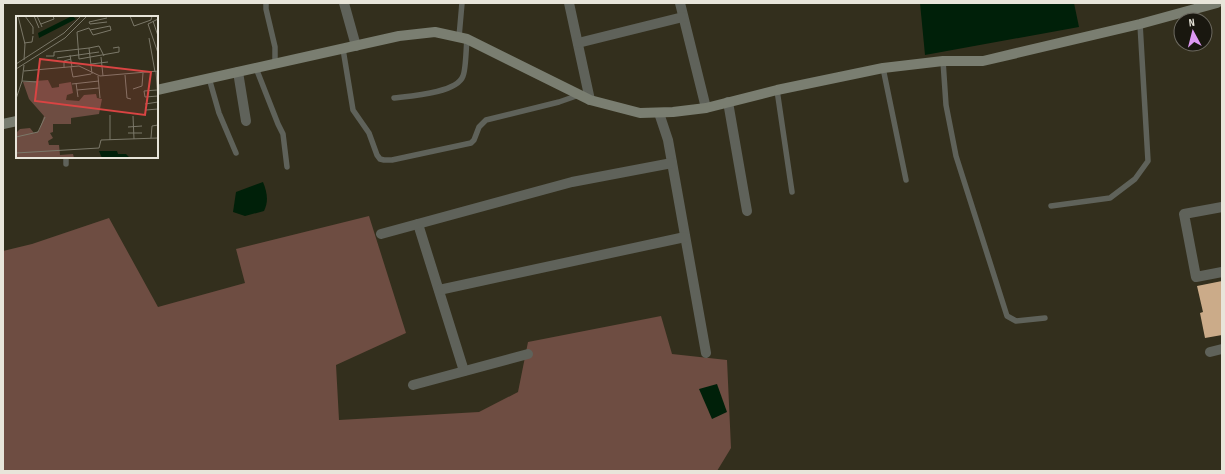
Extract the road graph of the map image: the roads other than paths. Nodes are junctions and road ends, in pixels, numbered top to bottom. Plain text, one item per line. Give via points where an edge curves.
1 (266, 3) edge
2 (344, 3) edge
3 (462, 3) edge
4 (569, 3) edge
5 (680, 3) edge
6 (1217, 3) edge
7 (683, 17) junction
8 (1140, 24) junction
9 (463, 38) junction
10 (578, 43) junction
11 (356, 46) junction
12 (343, 49) junction
13 (943, 61) junction
14 (275, 64) junction
15 (256, 68) junction
16 (884, 68) junction
17 (238, 72) junction
18 (209, 78) junction
19 (158, 90) edge
20 (776, 90) junction
21 (580, 95) junction
22 (394, 98) dead end
23 (590, 100) junction
24 (728, 102) junction
25 (706, 108) junction
26 (659, 113) junction
27 (16, 121) edge
28 (246, 121) dead end
29 (3, 124) edge
30 (236, 153) dead end
31 (66, 158) edge
32 (672, 163) junction
33 (66, 164) dead end
34 (287, 167) dead end
35 (906, 180) dead end
36 (792, 192) dead end
37 (1050, 206) dead end
38 (1222, 207) edge
39 (748, 211) dead end
40 (418, 224) junction
41 (381, 234) dead end
42 (685, 236) junction
43 (1222, 272) edge
44 (438, 290) junction
45 (1045, 318) dead end
46 (1222, 349) edge
47 (1210, 352) dead end
48 (706, 353) dead end
49 (528, 354) dead end
50 (464, 372) junction
51 (414, 385) dead end

1 - 14 lane via 275,47
2 - 11 street
3 - 9 lane
4 - 10 street
5 - 7 street
6 - 8 street
7 - 10 street
7 - 25 street
8 - 13 street via 983,61
8 - 37 lane via 1148,161 1135,179 1110,198
9 - 11 street via 435,32 399,36
9 - 21 street
9 - 22 lane via 463,77 456,85 445,90
10 - 23 street
11 - 12 street
12 - 14 street
12 - 21 lane via 353,110 369,133 377,155 384,160 471,143 479,127 486,120
13 - 16 street
13 - 45 lane via 946,105 956,156 1007,316 1016,321
14 - 15 street
15 - 17 street
15 - 34 lane via 283,134
16 - 20 street
16 - 35 lane
17 - 18 street
17 - 28 street
18 - 19 street
18 - 30 lane via 219,113
20 - 24 street
20 - 36 lane
21 - 23 street
23 - 26 street via 640,113
24 - 25 street
24 - 39 street
25 - 26 street
26 - 32 street
27 - 29 street
31 - 33 lane
32 - 40 street via 572,182
32 - 42 street
38 - 43 street via 1184,214 1196,277
40 - 41 street
40 - 44 street
42 - 44 street
42 - 48 street
44 - 50 street
46 - 47 street
49 - 50 street
50 - 51 street

